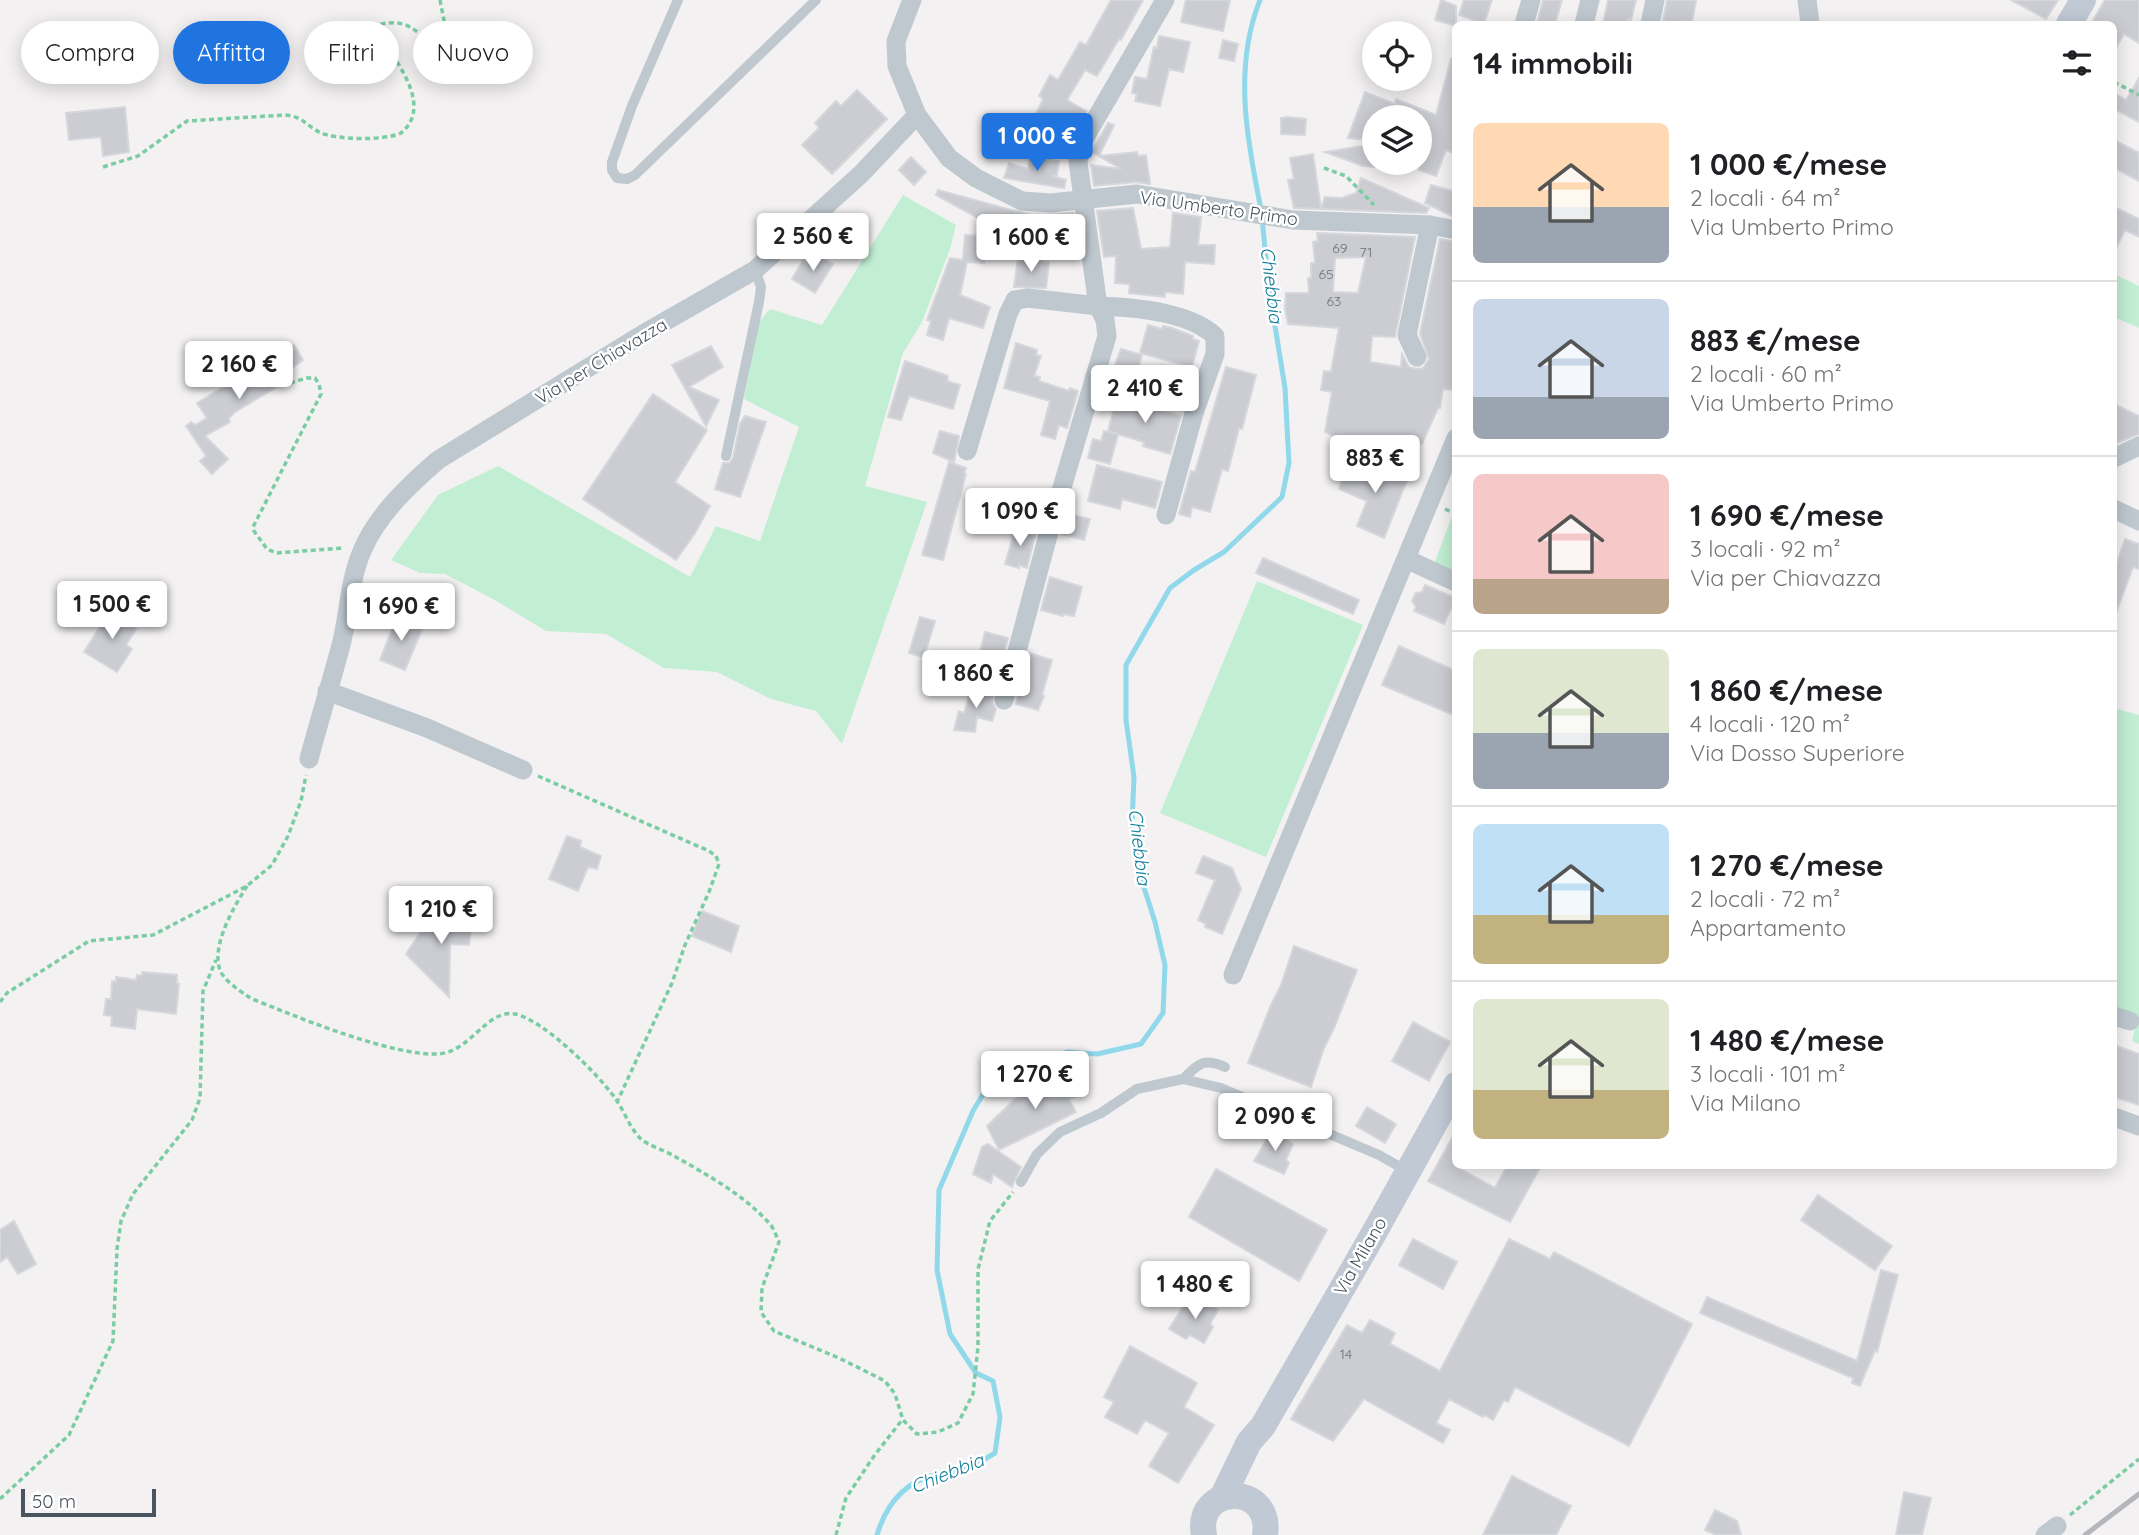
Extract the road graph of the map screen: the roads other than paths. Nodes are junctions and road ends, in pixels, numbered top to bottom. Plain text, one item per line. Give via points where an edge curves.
1 (678, 0) edge
2 (816, 0) edge
3 (912, 0) edge
4 (1165, 0) edge
5 (1531, 0) edge
6 (1590, 0) edge
7 (1655, 0) edge
8 (1807, 0) edge
9 (2083, 0) edge
10 (1525, 21) edge
11 (1585, 21) edge
12 (1651, 21) edge
13 (1810, 21) edge
14 (2071, 21) edge
15 (917, 115) junction
16 (1085, 201) junction
17 (1430, 225) junction
18 (1452, 229) edge
19 (755, 270) junction
20 (1098, 306) junction
21 (1417, 356) dead end
22 (2139, 446) edge
23 (967, 451) dead end
24 (1452, 454) edge
25 (726, 456) dead end
26 (2117, 457) edge
27 (2117, 510) edge
28 (1166, 515) dead end
29 (2139, 521) edge
30 (1406, 559) junction
31 (1452, 580) edge
32 (327, 691) junction
33 (1004, 700) dead end
34 (310, 759) road end
35 (523, 770) road end
36 (1233, 975) dead end
37 (1225, 1067) dead end
38 (1183, 1079) junction
39 (1452, 1092) edge
40 (2117, 1118) edge
41 (2139, 1126) edge
42 (1407, 1171) junction
43 (1021, 1182) road end
44 (1263, 1426) junction
45 (1222, 1498) junction
46 (1266, 1526) edge
47 (1201, 1530) edge

1 - 2 lane via 612,162 617,178 635,175
3 - 15 street via 896,41 897,66
4 - 16 street via 1081,144
5 - 10 street
6 - 11 street
7 - 12 street
8 - 13 street
9 - 14 main road
15 - 16 street, Via Umberto Primo via 949,158 998,191 1022,201
15 - 19 street, Via per Chiavazza via 861,174
16 - 17 street, Via Umberto Primo via 1137,194 1293,220
16 - 20 street
17 - 18 street, Via Umberto Primo
17 - 21 street via 1407,335
19 - 25 lane via 761,287 759,302
19 - 32 street, Via per Chiavazza via 438,460 411,483 362,550
20 - 23 street via 1015,300
20 - 28 street via 1129,306 1177,317 1215,335 1215,354
20 - 33 street via 1107,336
22 - 26 street
24 - 30 street
27 - 29 street
30 - 31 street
30 - 36 street
32 - 34 street, Via per Chiavazza
32 - 35 street
37 - 38 lane via 1212,1061 1199,1063
38 - 42 lane via 1221,1088
38 - 43 lane via 1137,1089 1060,1132 1037,1154
39 - 42 main road, Via Milano
40 - 41 street
42 - 44 main road, Via Milano
44 - 45 main road, Via Milano via 1249,1442
44 - 46 main road, Via Milano via 1254,1473
45 - 46 main road, Via Milano via 1242,1496
45 - 47 main road, Via Milano via 1206,1511

